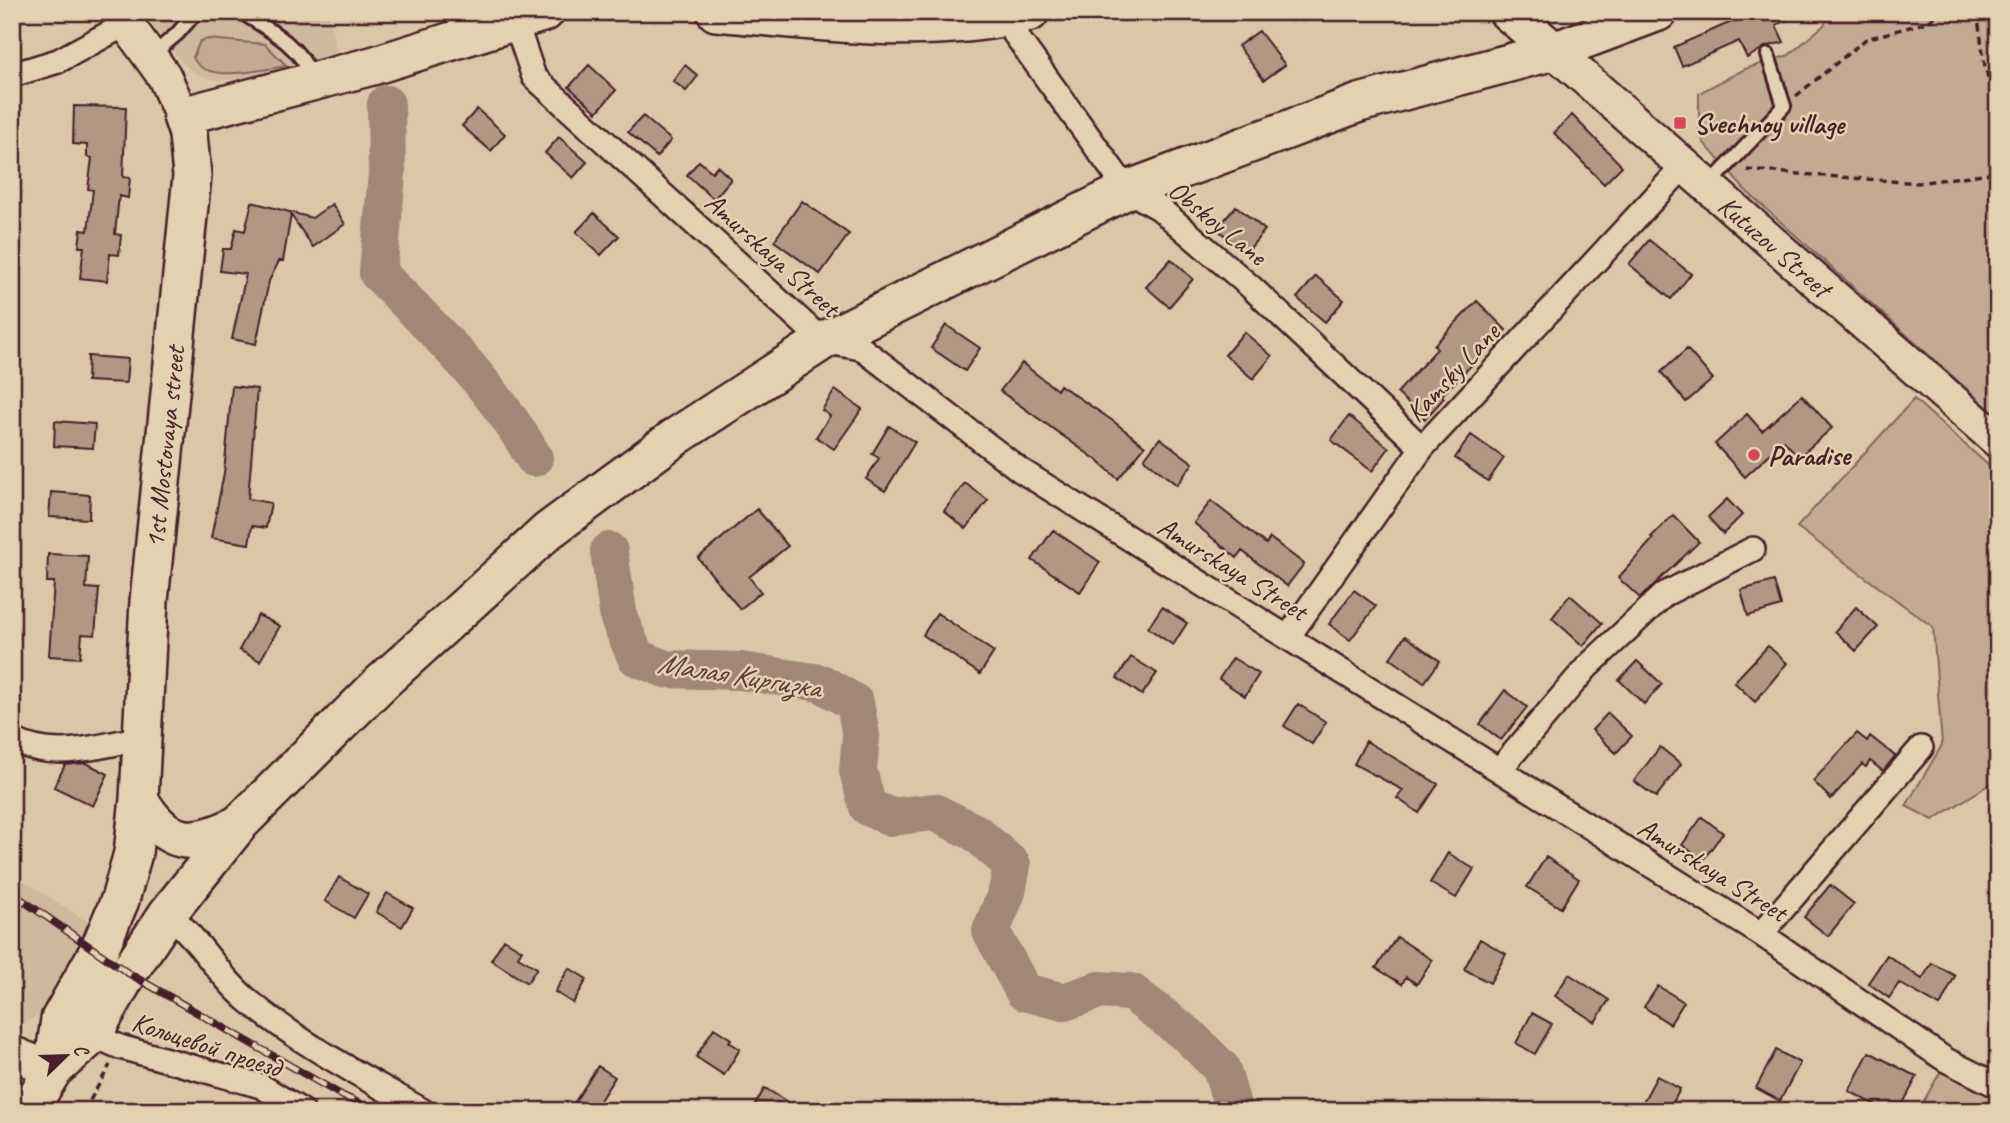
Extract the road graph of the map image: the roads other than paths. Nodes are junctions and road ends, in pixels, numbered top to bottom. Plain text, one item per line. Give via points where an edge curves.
1 (195, 12) edge
2 (241, 12) edge
3 (716, 12) edge
4 (1508, 12) edge
5 (1658, 12) edge
6 (524, 15) edge
7 (1017, 16) edge
8 (122, 18) edge
9 (1554, 51) junction
10 (1768, 55) dead end
11 (150, 57) junction
12 (12, 75) edge
13 (314, 82) junction
14 (182, 116) junction
15 (1695, 177) junction
16 (1127, 190) junction
17 (823, 341) junction
18 (1998, 441) edge
19 (1422, 449) junction
20 (1753, 549) dead end
21 (1288, 637) junction
22 (141, 738) junction
23 (12, 739) edge
24 (1921, 748) dead end
25 (1500, 769) junction
26 (139, 799) junction
27 (242, 822) junction
28 (168, 913) junction
29 (1761, 934) junction
30 (93, 1035) junction
31 (12, 1052) edge
32 (53, 1070) junction
33 (1998, 1086) edge
34 (27, 1111) edge
35 (302, 1111) edge
36 (423, 1111) edge

1 - 11 lane
2 - 13 lane via 289,43 305,61
3 - 7 main road via 883,26
4 - 9 main road
5 - 9 main road
6 - 13 main road
6 - 17 street, Amurskaya Street via 534,77
7 - 16 street, Obskoy Lane
8 - 11 street, 1st Mostovaya street
8 - 12 street via 67,57
9 - 15 street, Kutuzov Street
9 - 16 main road via 1359,103
10 - 15 lane via 1784,106
11 - 14 street, 1st Mostovaya street
13 - 14 main road
14 - 22 main road, 1st Mostovaya street via 192,176 150,587
15 - 18 street, Kutuzov Street
15 - 19 street, Kamsky Lane
16 - 17 main road
16 - 19 street, Obskoy Lane via 1159,208 1252,288
17 - 21 street, Amurskaya Street via 861,348 1020,470
17 - 27 main road via 677,436 548,531 382,682
19 - 21 street, Kamsky Lane
20 - 25 street via 1665,594 1587,667
21 - 25 street, Amurskaya Street
22 - 23 street via 69,752
22 - 26 main road, 1st Mostovaya street
24 - 29 street
25 - 29 street, Amurskaya Street
26 - 27 main road via 154,823 170,835 190,841 209,839
26 - 32 main road, 1st Mostovaya street via 120,900 61,1020
27 - 28 main road
28 - 30 main road
28 - 36 street via 249,1001 294,1036
29 - 33 street, Amurskaya Street via 1947,1060
30 - 32 main road
30 - 35 street, Кольцевой проезд via 120,1047 261,1086
31 - 32 street
32 - 34 main road

